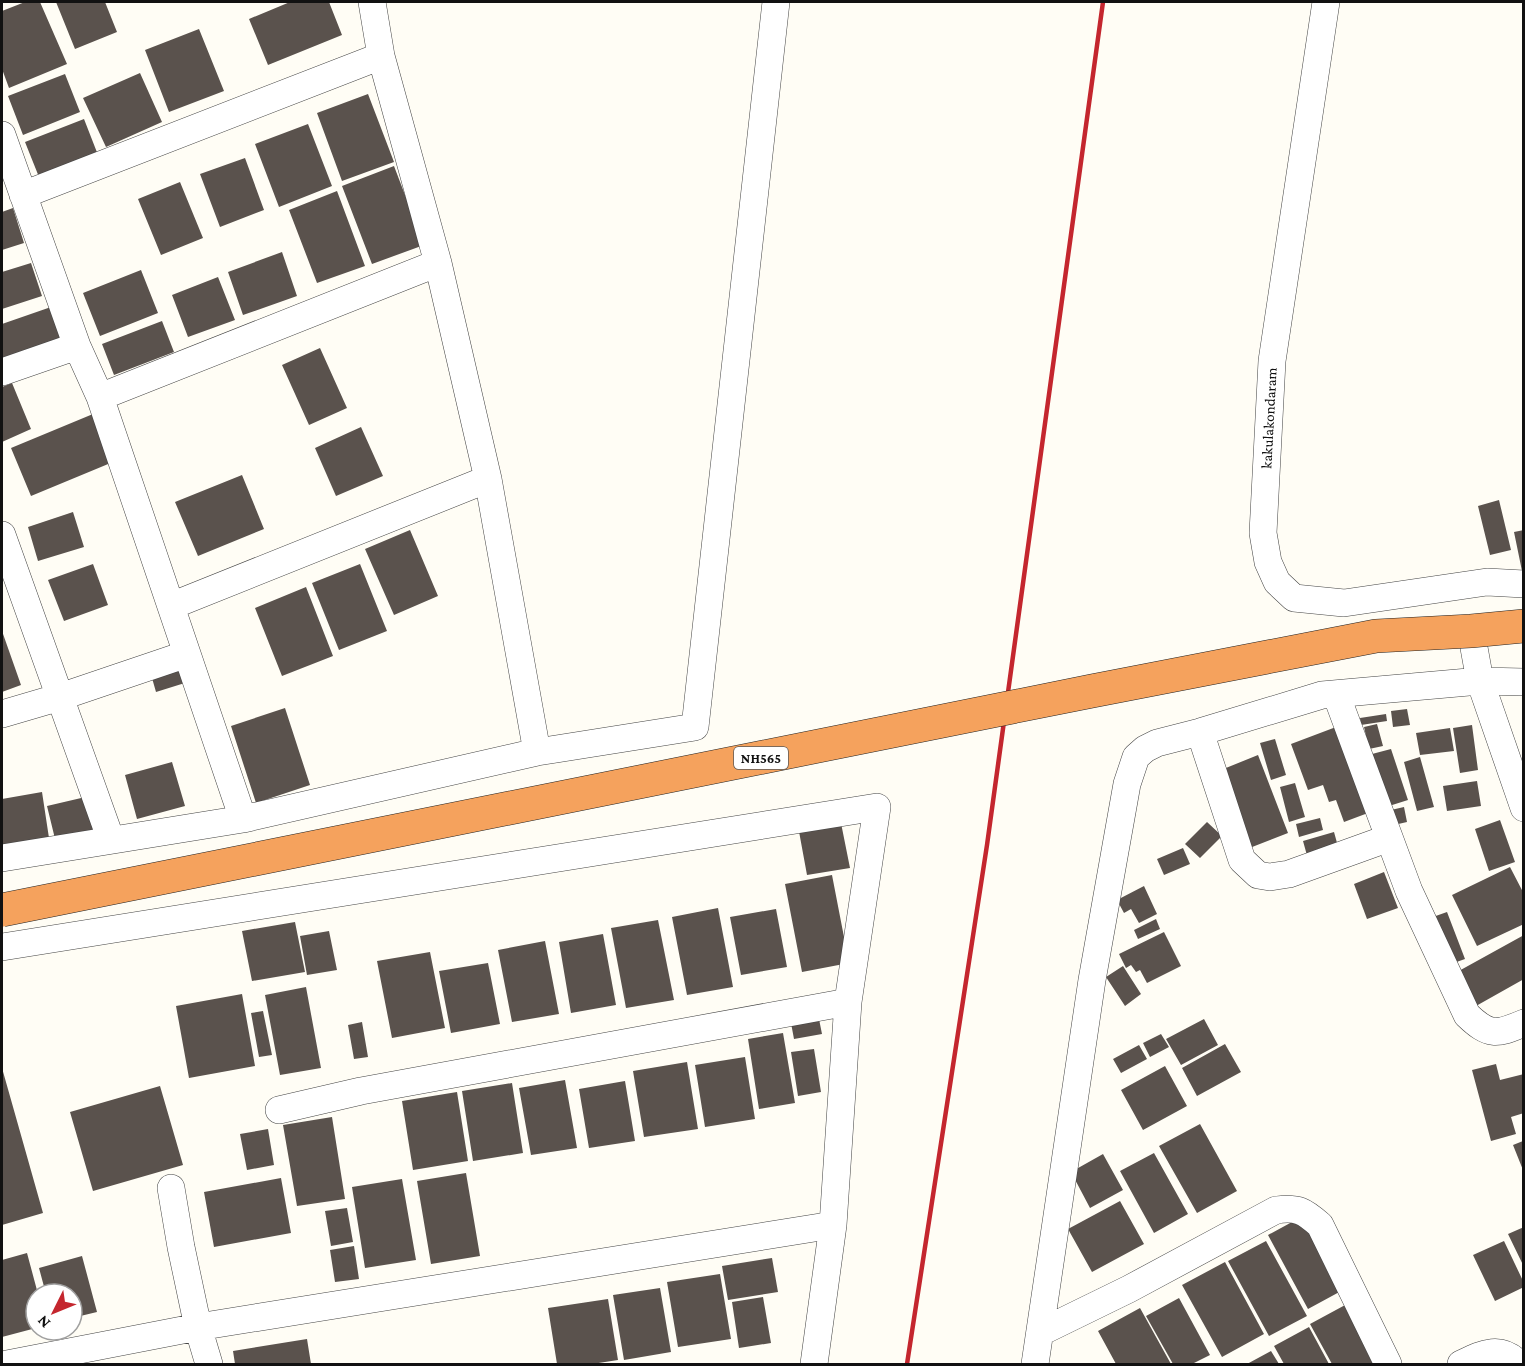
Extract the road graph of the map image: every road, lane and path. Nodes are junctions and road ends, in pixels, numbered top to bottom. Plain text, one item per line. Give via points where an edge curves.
1 (372, 2) edge
2 (776, 2) edge
3 (1326, 2) edge
4 (381, 56) junction
5 (2, 135) edge
6 (23, 195) junction
7 (438, 263) junction
8 (77, 346) junction
9 (2, 372) edge
10 (100, 397) junction
11 (488, 479) junction
12 (2, 540) edge
13 (1524, 584) edge
14 (171, 606) junction
15 (1524, 626) edge
16 (1471, 631) junction
17 (187, 654) junction
18 (1480, 681) junction
19 (1524, 682) edge
20 (1336, 694) junction
21 (60, 697) junction
22 (2, 714) edge
23 (1200, 732) junction
24 (537, 752) junction
25 (1524, 808) edge
26 (243, 819) junction
27 (1389, 838) junction
28 (111, 840) junction
29 (2, 858) edge
30 (2, 910) edge
31 (2, 947) edge
32 (848, 1002) junction
33 (1524, 1023) edge
34 (279, 1110) dead end
35 (171, 1188) dead end
36 (833, 1225) junction
37 (198, 1327) junction
38 (1041, 1332) junction
39 (7, 1365) edge
40 (209, 1365) edge
41 (814, 1365) edge
42 (1035, 1365) edge
43 (1389, 1365) edge
44 (1461, 1365) edge
45 (1519, 1365) edge

1 - 4 street
2 - 24 street via 695,728
3 - 13 street, kakulakondaram via 1272,362 1263,533 1268,562 1277,582 1294,597 1344,603 1487,582
4 - 6 street
4 - 7 street
5 - 6 street
6 - 8 street
7 - 10 street
7 - 11 street
8 - 9 street
8 - 10 street
10 - 14 street
11 - 14 street
11 - 24 street
12 - 21 street
14 - 17 street
15 - 16 highway, NH565, bridge
16 - 18 street
16 - 30 highway, NH565, bridge via 1376,636
17 - 21 street
17 - 26 street
18 - 19 street
18 - 20 street
18 - 25 street
20 - 23 street
20 - 27 street
21 - 22 street
21 - 28 street
23 - 27 street via 1242,861 1258,874 1289,874
23 - 38 street via 1145,749 1136,757 1127,784 1092,980
24 - 26 street
26 - 28 street
27 - 33 street via 1409,891 1467,1015 1485,1030 1497,1032
28 - 29 street
31 - 32 street via 877,807
32 - 34 street via 361,1091
32 - 36 street
35 - 37 street
36 - 37 street
36 - 41 street
37 - 39 street
37 - 40 street
38 - 42 street
38 - 43 street via 1276,1210 1290,1208 1306,1213 1320,1225
44 - 45 street via 1494,1352 1506,1353

